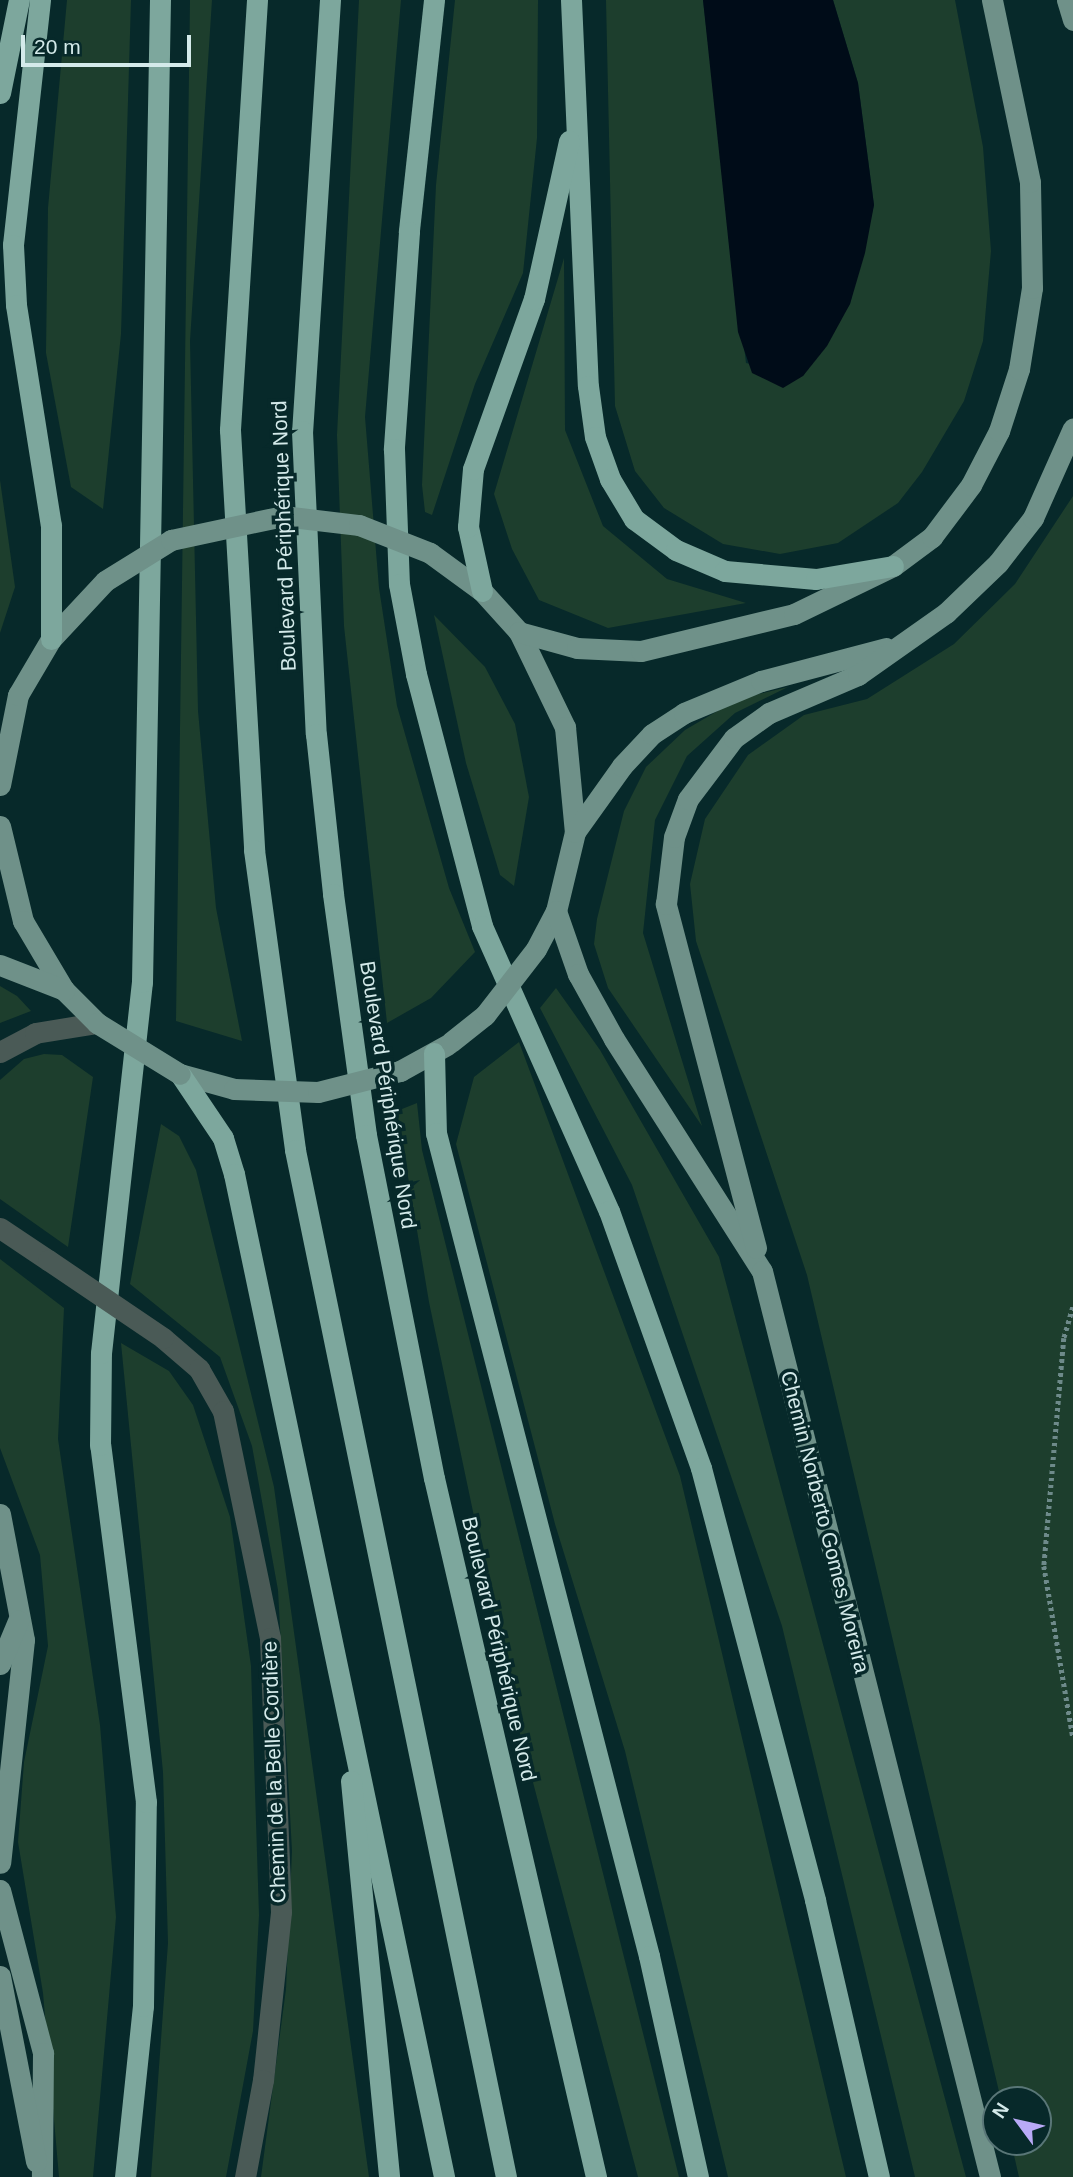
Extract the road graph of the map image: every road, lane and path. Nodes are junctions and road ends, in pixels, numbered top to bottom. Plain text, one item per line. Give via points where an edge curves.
1 (19, 0) edge
2 (40, 0) edge
3 (160, 0) edge
4 (257, 0) edge
5 (330, 0) edge
6 (434, 0) edge
7 (571, 0) edge
8 (992, 0) edge
9 (1067, 0) edge
10 (1073, 20) edge
11 (0, 93) edge
12 (573, 102) junction
13 (1073, 428) edge
14 (893, 566) junction
15 (482, 591) junction
16 (519, 632) junction
17 (51, 639) junction
18 (895, 646) junction
19 (1, 765) edge
20 (0, 785) edge
21 (0, 826) edge
22 (575, 832) junction
23 (556, 911) junction
24 (0, 965) edge
25 (64, 990) junction
26 (97, 1023) junction
27 (443, 1048) junction
28 (0, 1052) edge
29 (180, 1074) junction
30 (0, 1228) edge
31 (762, 1270) junction
32 (1073, 1307) edge
33 (0, 1514) edge
34 (19, 1616) junction
35 (0, 1664) edge
36 (349, 1730) junction
37 (1073, 1737) edge
38 (7, 1758) edge
39 (0, 1863) edge
40 (0, 1890) edge
41 (0, 1976) edge
42 (41, 2177) edge
43 (125, 2177) edge
44 (245, 2177) edge
45 (390, 2177) edge
46 (444, 2177) edge
47 (506, 2177) edge
48 (596, 2177) edge
49 (698, 2177) edge
50 (879, 2177) edge
51 (990, 2177) edge

1 - 11 highway
2 - 17 highway via 13,245 16,305 51,525
3 - 43 highway via 142,982 101,1353 102,1458 146,1802 143,2006
4 - 47 highway via 230,430 254,850 295,1150
5 - 48 highway, Boulevard Périphérique Nord via 302,431 316,734 333,894 366,1135 434,1478
6 - 50 highway via 409,232 394,449 399,584 416,674 482,926 610,1211 701,1468 815,1900
7 - 12 highway
8 - 14 main road via 1030,182 1032,288 1019,369 999,431 971,485 932,537
9 - 10 main road
12 - 14 highway via 595,437 610,479 634,519 676,550 725,571 816,579
12 - 15 highway via 554,230 471,479 469,539
13 - 18 main road via 1038,507 998,563 946,613
14 - 16 main road via 794,614 642,651 578,648
15 - 16 main road
15 - 17 main road, bridge via 430,553 359,525 283,516 170,540 105,581
16 - 22 main road via 565,727
17 - 19 main road via 18,695
18 - 22 main road via 761,681 684,713 637,750
18 - 31 main road via 858,675 769,713 734,738 688,799 674,837 666,904 671,938
19 - 20 main road
21 - 25 main road via 23,921
22 - 23 main road
23 - 27 main road, bridge via 536,949 485,1015
23 - 31 main road, Chemin Norberto Gomes Moreira via 578,974 614,1039
24 - 25 main road
25 - 26 main road
26 - 28 street via 35,1033
26 - 29 main road, bridge
27 - 29 main road, bridge via 400,1071 318,1092 234,1089
27 - 49 highway via 436,1133 649,1956
29 - 36 highway via 223,1138 234,1174
30 - 44 street, Chemin de la Belle Cordière, bridge via 163,1338 199,1369 223,1411 270,1637 281,1912 265,2068
31 - 51 main road, Chemin Norberto Gomes Moreira
32 - 37 path via 1064,1338 1044,1566
33 - 34 main road
34 - 35 main road
34 - 38 main road via 22,1689
36 - 45 highway via 352,1823
36 - 46 highway
38 - 39 main road
40 - 42 main road via 43,2053
41 - 42 main road

